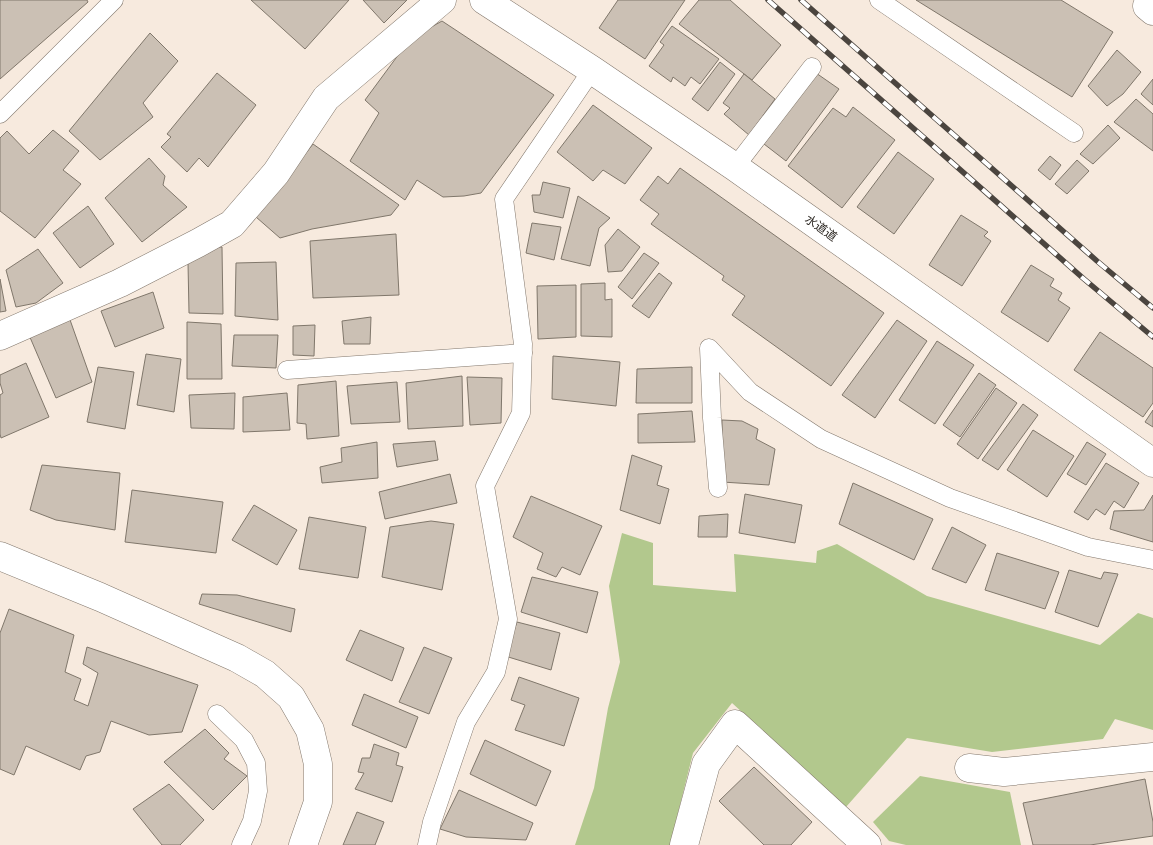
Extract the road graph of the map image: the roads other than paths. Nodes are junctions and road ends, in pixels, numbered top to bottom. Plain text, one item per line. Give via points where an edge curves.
1 (114, 0) edge
2 (442, 0) edge
3 (879, 0) edge
4 (493, 3) edge
5 (812, 67) dead end
6 (592, 70) junction
7 (0, 114) edge
8 (1074, 133) dead end
9 (735, 167) junction
10 (0, 336) edge
11 (523, 353) junction
12 (287, 370) dead end
13 (1153, 463) edge
14 (718, 488) dead end
15 (0, 556) edge
16 (1153, 560) edge
17 (217, 714) dead end
18 (1153, 757) edge
19 (969, 768) dead end
20 (241, 845) edge
21 (303, 845) edge
22 (427, 845) edge
23 (684, 845) edge
24 (867, 845) edge

1 - 7 lane
2 - 10 street via 326,98 276,172 232,224 120,284
3 - 8 lane
4 - 6 street, 水道道
5 - 9 lane
6 - 9 street, 水道道
6 - 11 lane via 504,199
9 - 13 street, 水道道
11 - 12 lane
11 - 22 lane via 521,413 485,486 508,619 496,672 466,722
14 - 16 lane via 709,348 750,392 821,439 950,498 1088,547
15 - 21 street via 238,658 265,674 291,697 310,730 318,764 318,802
17 - 20 lane via 244,740 256,763 258,791 252,821
18 - 19 street via 1004,772
23 - 24 street via 706,764 734,724

